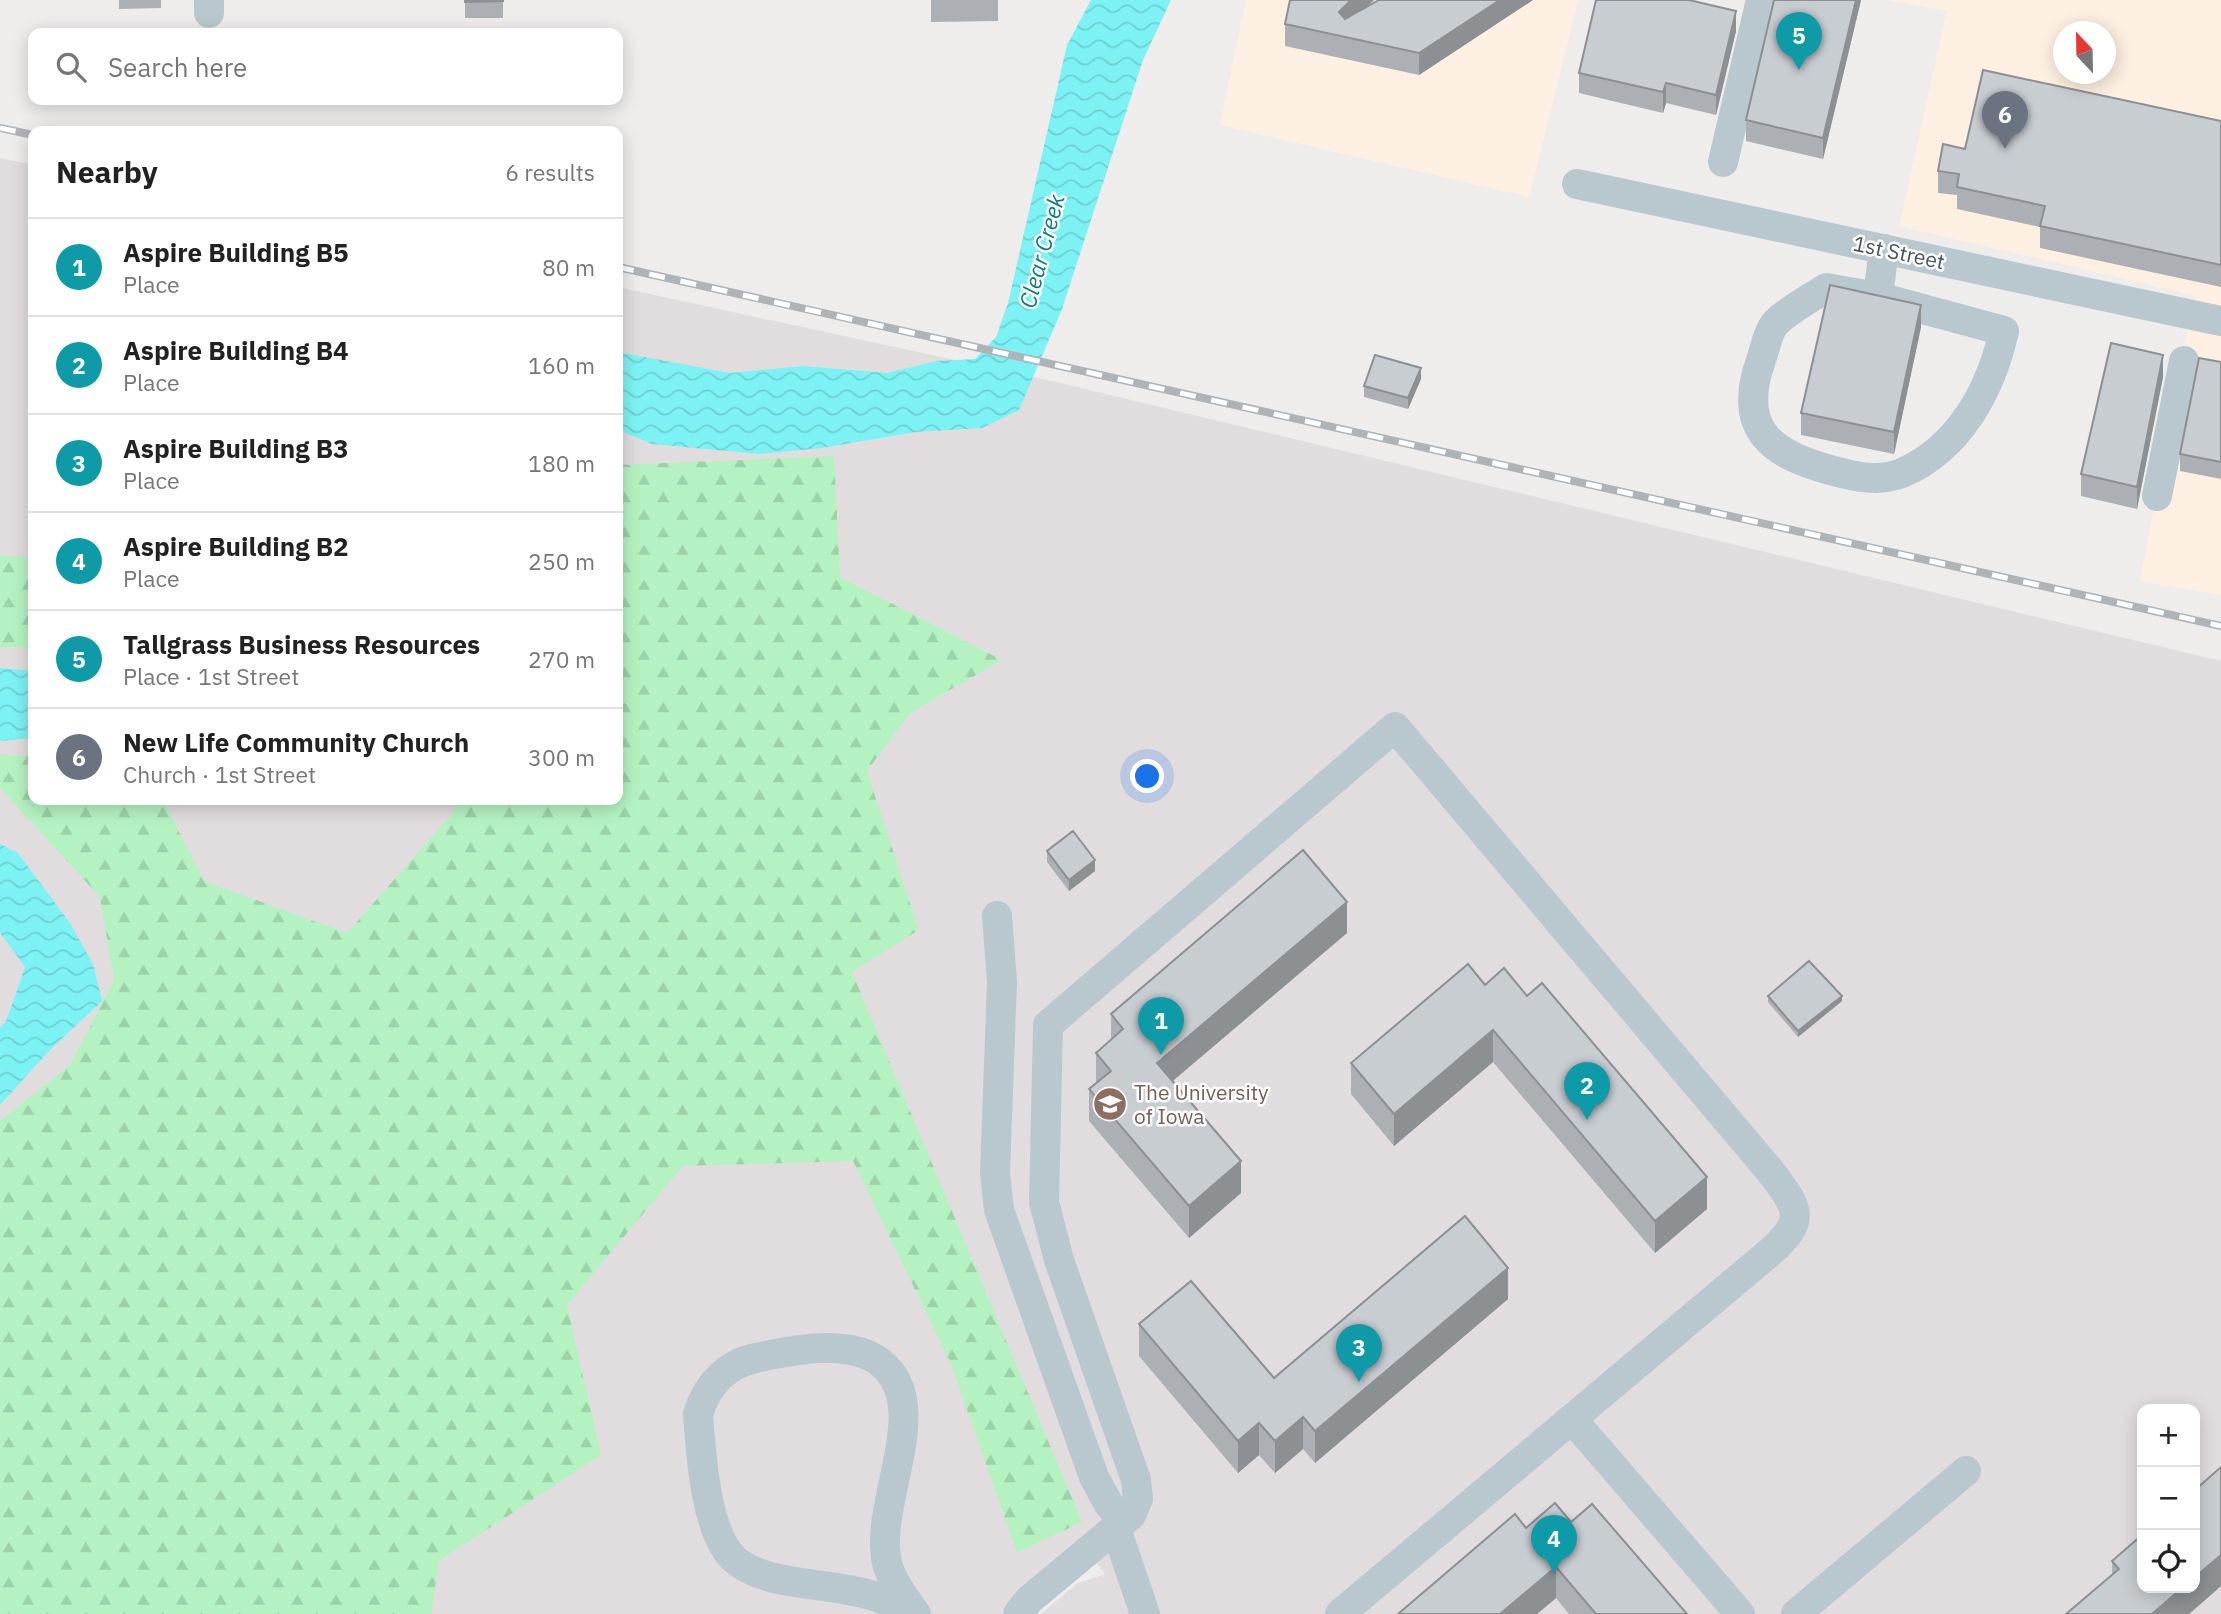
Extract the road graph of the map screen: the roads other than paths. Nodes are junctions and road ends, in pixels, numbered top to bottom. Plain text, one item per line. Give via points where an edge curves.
1 (1761, 0) edge
2 (1723, 162) dead end
3 (1577, 184) dead end
4 (1884, 249) junction
5 (1878, 297) junction
6 (2221, 321) edge
7 (2184, 361) dead end
8 (2157, 495) dead end
9 (997, 916) dead end
10 (1572, 1419) junction
11 (1966, 1471) dead end
12 (1118, 1523) junction
13 (914, 1614) edge
14 (1018, 1614) edge
15 (1145, 1614) edge
16 (1340, 1614) edge
17 (1740, 1614) edge
18 (1796, 1614) edge

1 - 2 street
3 - 4 street, 1st Street
4 - 5 street
4 - 6 street, 1st Street
5 - 5 street via 1826,288 1774,325 1758,368 1751,408 1765,439 1798,462 1864,479 1901,473 1943,448 1973,413 2004,331
7 - 8 street
9 - 12 street via 1002,982 995,1173 999,1210 1094,1477
10 - 12 street via 1789,1235 1797,1218 1794,1206 1771,1172 1395,727 1048,1025 1044,1202 1059,1260 1136,1479 1138,1499 1131,1515
10 - 16 street
10 - 17 street
11 - 18 street
12 - 14 street
12 - 15 street
13 - 13 street via 887,1562 885,1526 904,1405 889,1369 863,1354 824,1349 754,1358 732,1366 716,1379 698,1414 717,1530 734,1558 755,1571 787,1581 875,1595

